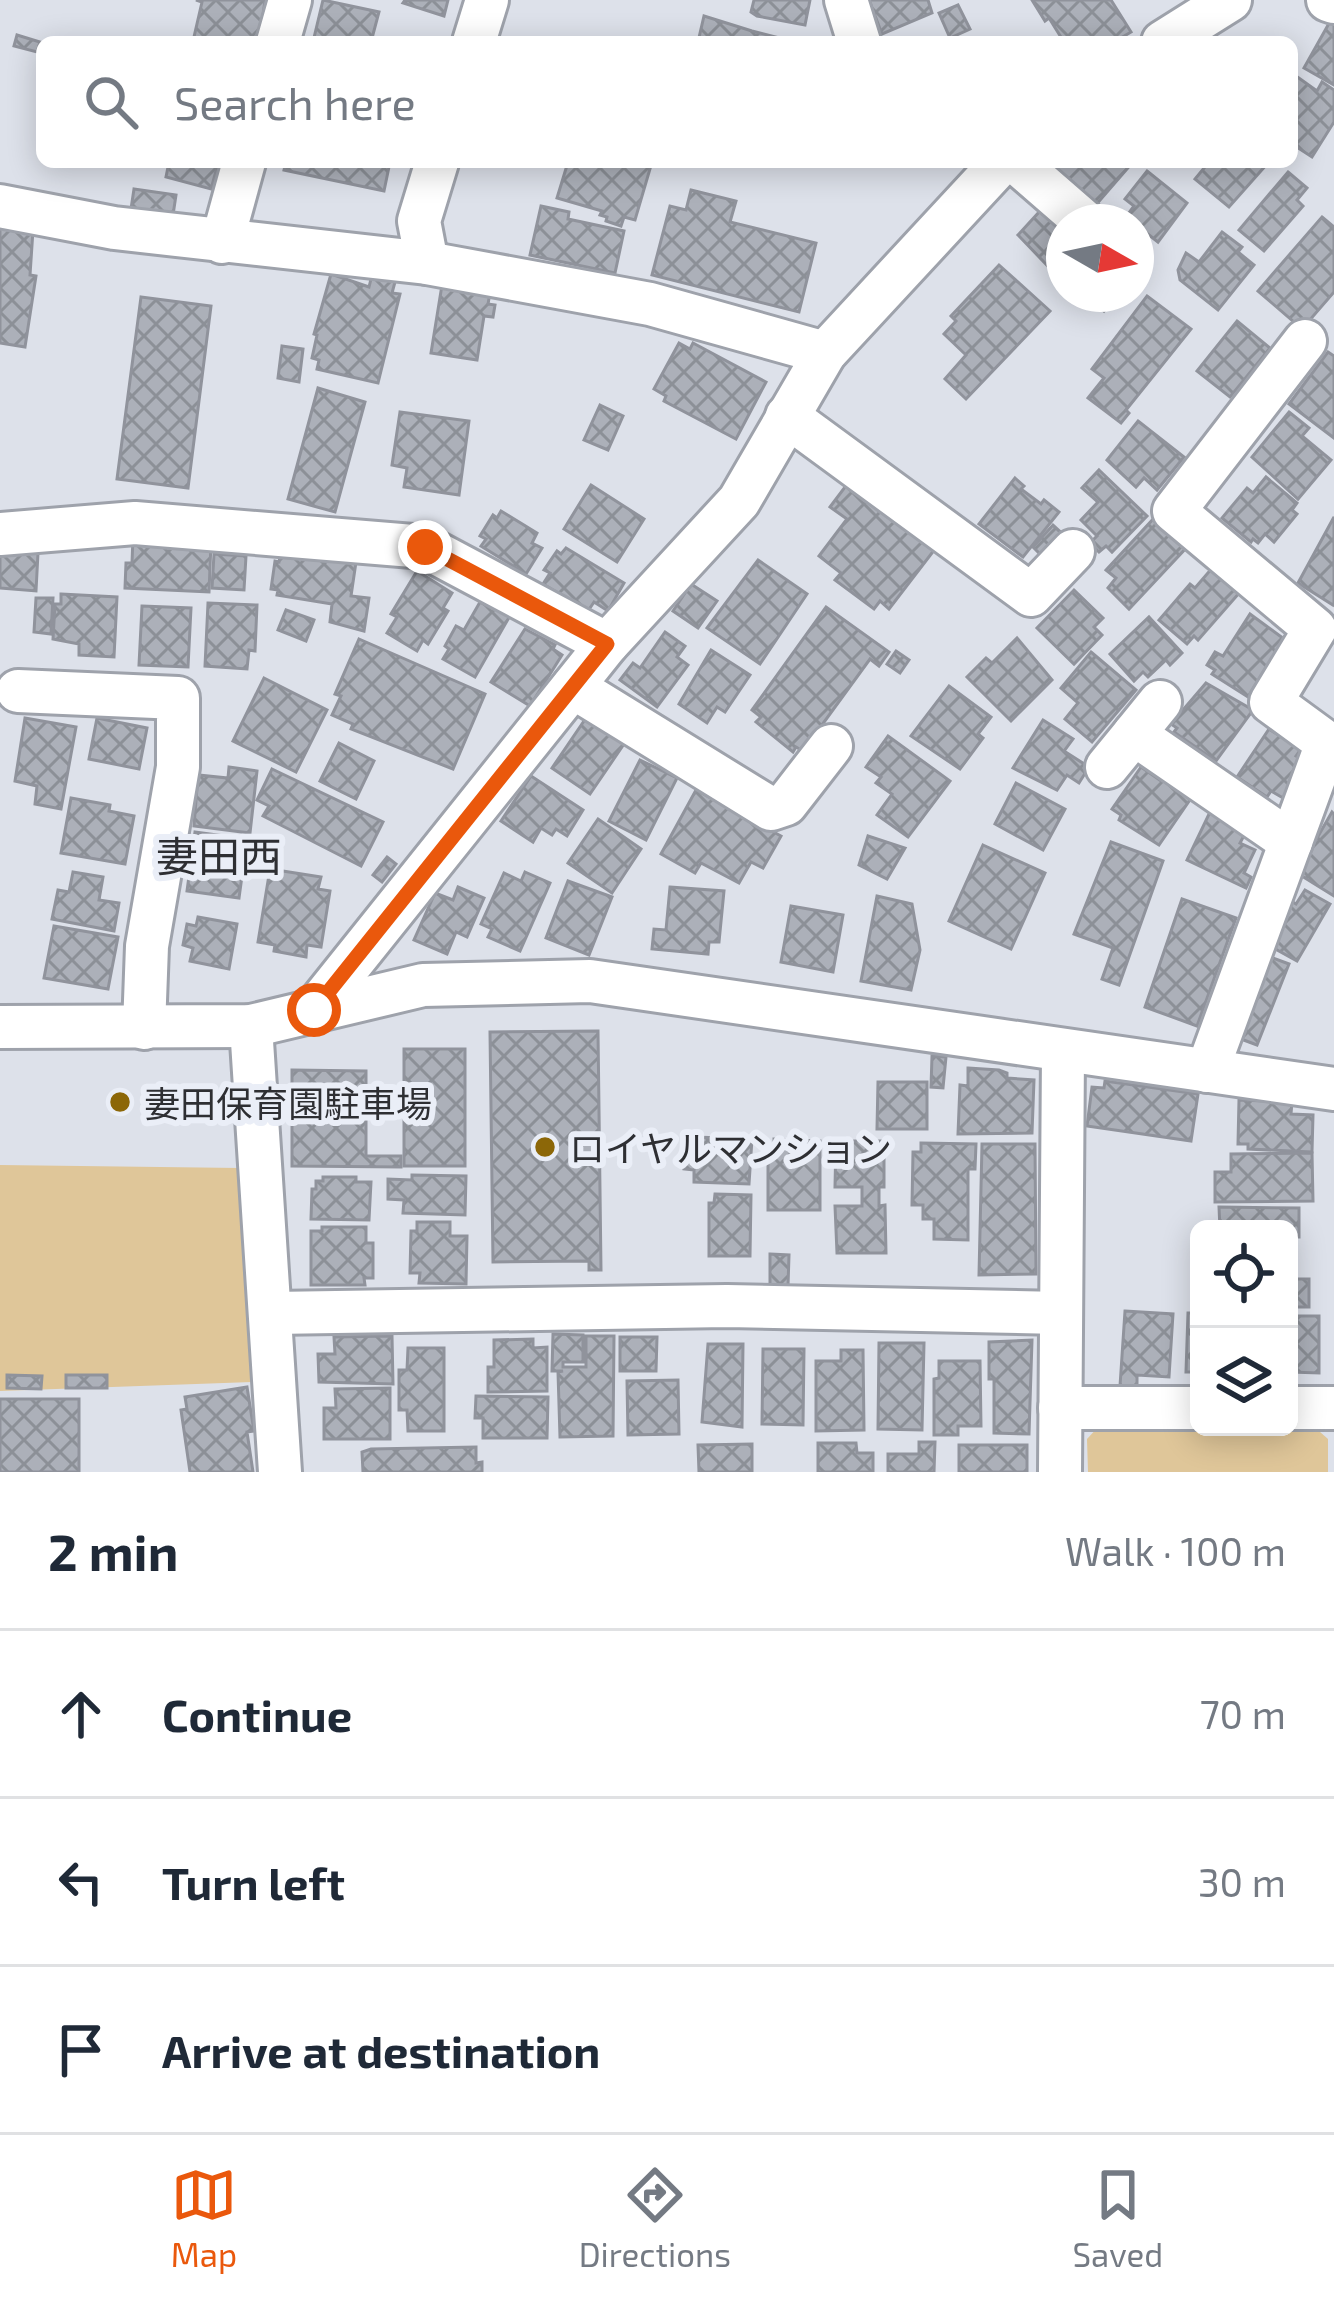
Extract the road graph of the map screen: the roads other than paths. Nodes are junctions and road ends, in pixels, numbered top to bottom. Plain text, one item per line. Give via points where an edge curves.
1 (290, 0) edge
2 (488, 0) edge
3 (846, 0) edge
4 (1230, 0) edge
5 (280, 36) edge
6 (476, 36) edge
7 (857, 36) edge
8 (1173, 36) edge
9 (242, 168) edge
10 (435, 168) edge
11 (1023, 168) edge
12 (974, 170) edge
13 (1064, 204) edge
14 (0, 206) edge
15 (222, 242) junction
16 (427, 263) junction
17 (1305, 341) dead end
18 (825, 352) junction
19 (787, 416) junction
20 (0, 534) edge
21 (1073, 551) dead end
22 (607, 644) junction
23 (573, 687) junction
24 (18, 691) dead end
25 (1134, 734) dead end
26 (831, 746) dead end
27 (1291, 842) junction
28 (314, 1010) junction
29 (251, 1026) junction
30 (0, 1027) edge
31 (144, 1028) junction
32 (1063, 1052) junction
33 (1208, 1071) junction
34 (1334, 1089) edge
35 (1061, 1312) junction
36 (273, 1313) junction
37 (1060, 1408) junction
38 (1190, 1408) edge
39 (1298, 1408) edge
40 (1334, 1408) edge
41 (280, 1472) edge
42 (1060, 1472) edge

1 - 5 street
2 - 6 street
3 - 7 street
4 - 8 street
9 - 15 street
10 - 16 street via 419,221
11 - 13 street
12 - 18 street
14 - 15 street
15 - 16 street
16 - 18 street via 650,304
17 - 27 street via 1174,511 1315,629 1271,702 1327,742
18 - 19 street
19 - 21 street via 1031,596
19 - 22 street via 739,500
20 - 22 street via 135,523 383,562 425,547
22 - 23 street
23 - 26 street via 771,809 786,804
23 - 28 street
24 - 31 street via 178,698 178,767 147,946
25 - 27 street
27 - 33 street
28 - 29 street
28 - 32 street via 423,985 590,981
29 - 31 street
29 - 36 street
30 - 31 street
32 - 33 street
32 - 35 street
33 - 34 street
35 - 36 street via 727,1306
35 - 37 street
36 - 41 street
37 - 38 street
37 - 42 street
39 - 40 street

